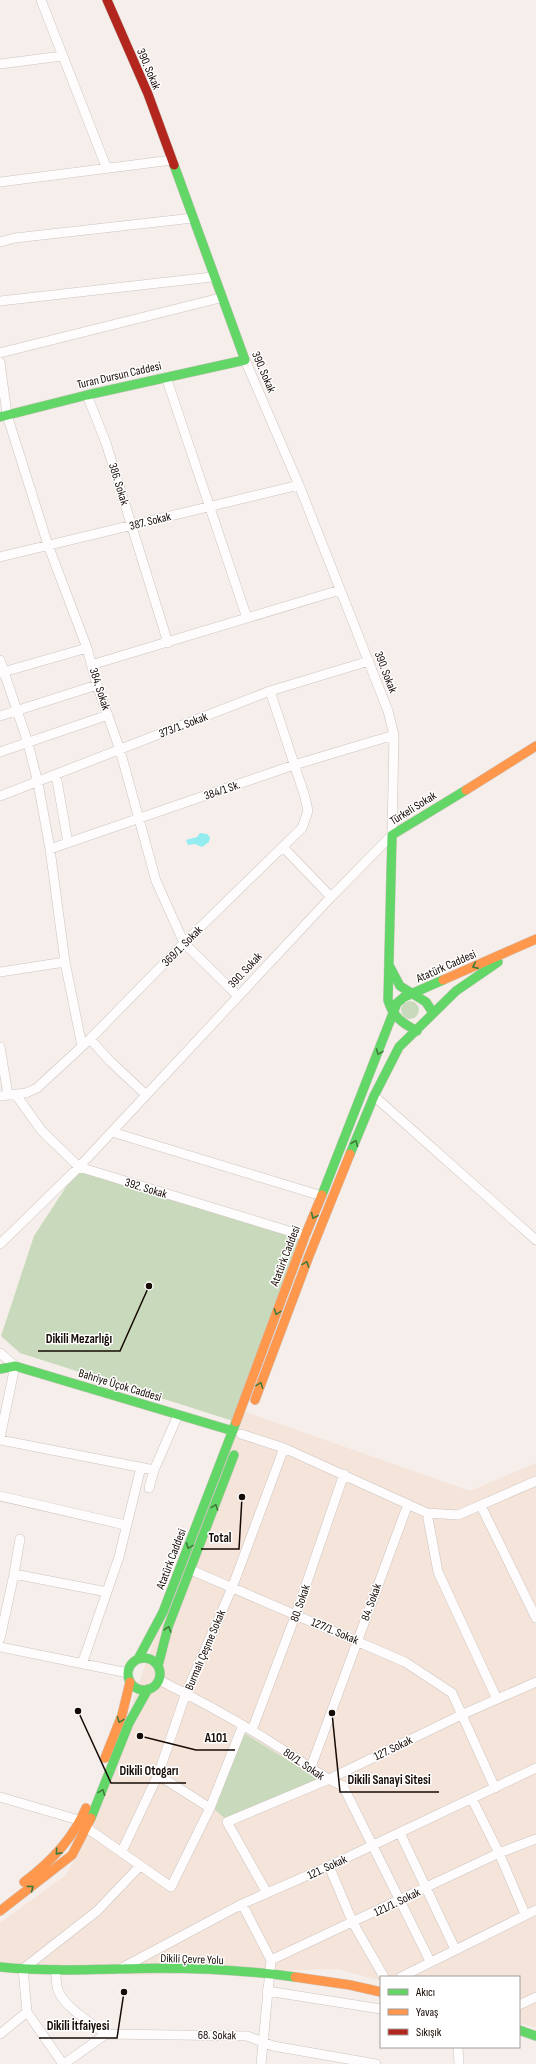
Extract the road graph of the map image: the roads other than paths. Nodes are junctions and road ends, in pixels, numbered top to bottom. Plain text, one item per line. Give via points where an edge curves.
1 (41, 0) edge
2 (107, 0) edge
3 (62, 56) junction
4 (0, 64) edge
5 (172, 160) junction
6 (107, 169) junction
7 (0, 182) edge
8 (193, 218) junction
9 (0, 242) edge
10 (212, 277) junction
11 (220, 298) junction
12 (0, 302) edge
13 (0, 353) edge
14 (245, 360) junction
15 (0, 362) edge
16 (166, 377) junction
17 (87, 395) junction
18 (4, 416) edge
19 (300, 486) junction
20 (209, 506) junction
21 (131, 525) junction
22 (48, 545) junction
23 (0, 557) edge
24 (340, 590) junction
25 (247, 618) junction
26 (168, 643) junction
27 (86, 648) junction
28 (0, 660) edge
29 (369, 661) junction
30 (91, 665) junction
31 (2, 672) edge
32 (97, 685) junction
33 (270, 692) junction
34 (16, 711) junction
35 (108, 715) junction
36 (0, 716) edge
37 (394, 735) junction
38 (28, 743) junction
39 (536, 746) edge
40 (120, 750) junction
41 (0, 752) edge
42 (294, 765) junction
43 (56, 775) junction
44 (38, 783) junction
45 (0, 796) edge
46 (139, 819) junction
47 (392, 835) junction
48 (68, 842) junction
49 (283, 847) junction
50 (50, 848) junction
51 (331, 897) junction
52 (536, 940) edge
53 (184, 943) junction
54 (65, 962) junction
55 (389, 964) junction
56 (0, 972) edge
57 (413, 993) junction
58 (238, 996) junction
59 (433, 1013) junction
60 (392, 1015) junction
61 (417, 1031) junction
62 (90, 1039) junction
63 (82, 1046) junction
64 (0, 1047) edge
65 (145, 1094) junction
66 (8, 1095) edge
67 (374, 1096) junction
68 (112, 1132) junction
69 (78, 1167) junction
70 (322, 1196) junction
71 (305, 1236) junction
72 (536, 1240) edge
73 (0, 1244) edge
74 (0, 1353) edge
75 (15, 1366) junction
76 (0, 1368) edge
77 (178, 1415) junction
78 (237, 1433) junction
79 (0, 1439) edge
80 (284, 1448) junction
81 (141, 1467) junction
82 (154, 1470) junction
83 (344, 1474) junction
84 (536, 1482) edge
85 (149, 1488) dead end
86 (0, 1496) edge
87 (408, 1504) junction
88 (481, 1506) junction
89 (427, 1513) junction
90 (125, 1525) junction
91 (20, 1539) dead end
92 (191, 1570) junction
93 (14, 1574) junction
94 (232, 1588) junction
95 (107, 1592) junction
96 (535, 1613) edge
97 (296, 1614) junction
98 (0, 1639) edge
99 (357, 1641) junction
100 (0, 1647) edge
101 (138, 1659) junction
102 (82, 1664) junction
103 (158, 1666) junction
104 (129, 1678) junction
105 (159, 1680) junction
106 (536, 1682) edge
107 (148, 1689) junction
108 (186, 1693) junction
109 (497, 1699) junction
110 (461, 1715) junction
111 (243, 1725) junction
112 (252, 1730) junction
113 (311, 1767) junction
114 (536, 1768) edge
115 (158, 1774) junction
116 (327, 1780) junction
117 (495, 1788) junction
118 (0, 1797) edge
119 (472, 1799) junction
120 (210, 1808) junction
121 (85, 1824) junction
122 (400, 1833) junction
123 (536, 1839) edge
124 (372, 1845) junction
125 (122, 1851) junction
126 (499, 1853) junction
127 (140, 1866) junction
128 (329, 1866) junction
129 (425, 1889) junction
130 (267, 1893) junction
131 (0, 1900) edge
132 (399, 1902) junction
133 (242, 1904) junction
134 (536, 1910) edge
135 (0, 1912) edge
136 (526, 1914) junction
137 (353, 1923) junction
138 (455, 1949) junction
139 (271, 1960) junction
140 (430, 1961) junction
141 (0, 1967) edge
142 (23, 1969) junction
143 (119, 1969) junction
144 (56, 1971) junction
145 (268, 1975) junction
146 (383, 1976) edge
147 (403, 1976) edge
148 (267, 1991) junction
149 (380, 1992) edge
150 (536, 1997) edge
151 (520, 2005) edge
152 (380, 2009) edge
153 (27, 2012) junction
154 (520, 2030) edge
155 (0, 2034) edge
156 (106, 2034) junction
157 (536, 2036) edge
158 (262, 2042) junction
159 (458, 2048) edge
160 (64, 2064) edge
161 (261, 2064) edge
162 (376, 2064) edge
163 (459, 2064) edge

1 - 3 street
2 - 5 main road, 390. Sokak
3 - 4 street
3 - 6 street
5 - 6 street
5 - 8 main road, 390. Sokak
6 - 7 street
8 - 9 street via 45,234
8 - 10 main road, 390. Sokak
10 - 11 main road, 390. Sokak
10 - 12 street
11 - 13 street
11 - 14 main road, 390. Sokak
14 - 16 main road, Turan Dursun Caddesi
14 - 19 street, 390. Sokak
15 - 18 street, 384. Sokak
16 - 17 main road, Turan Dursun Caddesi
16 - 20 street
17 - 18 main road, Turan Dursun Caddesi
17 - 21 street, 386. Sokak via 106,443
18 - 22 street, 384. Sokak
19 - 20 street, 387. Sokak
19 - 24 street, 390. Sokak
20 - 21 street, 387. Sokak
20 - 25 street
21 - 22 street, 387. Sokak
21 - 26 street, 386. Sokak
22 - 23 street, 387. Sokak
22 - 27 street, 384. Sokak
24 - 25 street
24 - 29 street, 390. Sokak
25 - 26 street
26 - 30 street
27 - 30 street, 384. Sokak
27 - 31 street
28 - 31 street
29 - 33 street, 373/1. Sokak
29 - 37 street, 390. Sokak
30 - 32 street, 384. Sokak
31 - 34 street
32 - 34 street
32 - 35 street, 384. Sokak
33 - 40 street, 373/1. Sokak
33 - 42 street, 369/1. Sokak
34 - 36 street
34 - 38 street
35 - 38 street
35 - 40 street, 384. Sokak
37 - 42 street, 384/1 Sk.
37 - 47 street, 390. Sokak
38 - 41 street
38 - 44 street
39 - 47 main road, Türkeli Sokak
40 - 43 street, 373/1. Sokak
40 - 46 street, 384. Sokak
42 - 46 street, 384/1 Sk.
42 - 49 street, 369/1. Sokak via 308,811 302,828
43 - 44 street, 373/1. Sokak
43 - 48 street
44 - 45 street, 373/1. Sokak
44 - 50 street
46 - 48 street, 384/1 Sk.
46 - 53 street, 384. Sokak via 156,881
47 - 51 street, 390. Sokak
47 - 55 main road, Türkeli Sokak
48 - 50 street, 384/1 Sk.
49 - 51 street
49 - 53 street, 369/1. Sokak
50 - 54 street
51 - 58 street, 390. Sokak
52 -> 57 main road, Atatürk Caddesi
52 - 59 main road, Atatürk Caddesi via 510,954 456,991
53 - 58 street, 384. Sokak
53 - 62 street, 369/1. Sokak
54 - 56 street
54 - 63 street
55 - 57 main road, Türkeli Sokak via 400,986
55 - 60 main road, Türkeli Sokak via 388,1000
57 - 59 main road, Türkeli Sokak via 426,1002
57 - 60 main road, Atatürk Caddesi via 397,1003
58 - 65 street, 390. Sokak
59 - 61 main road, Atatürk Caddesi
60 - 61 main road
60 -> 70 main road, Atatürk Caddesi
61 - 67 main road, Atatürk Caddesi via 399,1047
62 - 63 street, 369/1. Sokak
62 - 65 street
63 - 66 street, 369/1. Sokak via 37,1088 26,1093
64 - 66 street
65 - 68 street, 390. Sokak
66 - 69 street, 392. Sokak
67 - 72 street
78 -> 67 main road, Atatürk Caddesi
68 - 69 street, 390. Sokak
68 - 70 street
69 - 71 street, 392. Sokak
69 - 73 street, 390. Sokak
70 -> 71 main road, Atatürk Caddesi
71 -> 78 main road, Atatürk Caddesi
74 - 75 street
75 - 76 main road, Bahriye Üçok Caddesi
75 - 77 main road, Bahriye Üçok Caddesi
75 - 79 street
77 - 78 main road, Bahriye Üçok Caddesi
77 - 82 street
78 - 80 street
92 -> 78 main road, Atatürk Caddesi
78 -> 101 main road, Atatürk Caddesi via 163,1612
79 - 81 street
80 - 83 street
80 - 94 street, Burmalı Çeşme Sokak
81 - 82 street
81 - 90 street
82 - 85 street
83 - 87 street
83 - 97 street, 80. Sokak
84 - 88 street
86 - 90 street
87 - 89 street
87 - 99 street, 84. Sokak
88 - 89 street via 458,1515
88 - 96 street
89 - 109 street via 438,1572
90 - 95 street via 119,1557
91 - 93 street
92 - 94 street, 127/1. Sokak
103 -> 92 main road, Atatürk Caddesi via 168,1627
93 - 95 street
93 - 98 street
94 - 97 street, 127/1. Sokak
94 - 108 street, Burmalı Çeşme Sokak
95 - 102 street
97 - 99 street, 127/1. Sokak
97 - 112 street, 80. Sokak
99 - 110 street, 127/1. Sokak via 405,1662 441,1686 452,1694
99 - 113 street, 84. Sokak
100 - 102 street
101 - 103 main road via 151,1660
101 - 104 main road, Atatürk Caddesi via 131,1664
102 - 104 street
103 - 105 main road, Atatürk Caddesi
104 - 107 main road via 136,1688
104 -> 121 main road, Atatürk Caddesi via 122,1715
105 - 107 main road, Atatürk Caddesi
105 - 108 street, 80/1. Sokak
106 - 109 street, 127. Sokak
121 -> 107 main road, Atatürk Caddesi via 129,1723
108 - 111 street, 80/1. Sokak
108 - 115 street, Burmalı Çeşme Sokak
109 - 110 street, 127. Sokak
110 - 116 street, 127. Sokak
110 - 117 street, 127/1. Sokak
111 - 112 street, 80/1. Sokak
111 - 120 street
112 - 113 street, 80/1. Sokak
113 - 116 street, 80/1. Sokak
114 - 117 street, 121. Sokak
115 - 120 street
115 - 125 street, Burmalı Çeşme Sokak
116 - 124 street, 80/1. Sokak via 342,1786
116 - 130 street, 127. Sokak via 228,1822
117 - 119 street, 121. Sokak
118 - 121 street
119 - 122 street, 121. Sokak
119 - 126 street
120 - 127 street via 171,1887
121 - 125 street
121 -> 131 main road, Atatürk Caddesi via 35,1874
135 -> 121 main road, Atatürk Caddesi via 72,1855
122 - 124 street, 121. Sokak
122 - 129 street
123 - 126 street, 121/1. Sokak
124 - 128 street, 121. Sokak
124 - 132 street, 80/1. Sokak
125 - 127 street
126 - 129 street, 121/1. Sokak
126 - 136 street
127 - 142 street via 97,1911
128 - 130 street, 121. Sokak
128 - 137 street
129 - 132 street, 121/1. Sokak
129 - 138 street
130 - 133 street, 121. Sokak
132 - 137 street, 121/1. Sokak
132 - 140 street, 80/1. Sokak
133 - 139 street
133 - 143 street, 121. Sokak
134 - 136 street
136 - 138 street
137 - 139 street, 121/1. Sokak
137 - 146 street
138 - 140 street
139 - 145 street
140 - 147 street
141 - 142 main road, Dikili Çevre Yolu
142 - 144 main road, Dikili Çevre Yolu
142 - 153 street
143 - 144 main road, Dikili Çevre Yolu
143 - 145 main road, Dikili Çevre Yolu via 202,1970
144 - 156 street via 58,1990 62,1998
145 - 148 street
145 - 149 main road, Dikili Çevre Yolu via 334,1982
148 - 152 street
148 - 158 street
150 - 151 street
153 - 155 street
153 - 160 street
154 - 157 main road
156 - 158 street, 68. Sokak via 247,2036
156 - 160 street
158 - 161 street
158 - 162 street, 68. Sokak
159 - 163 street

